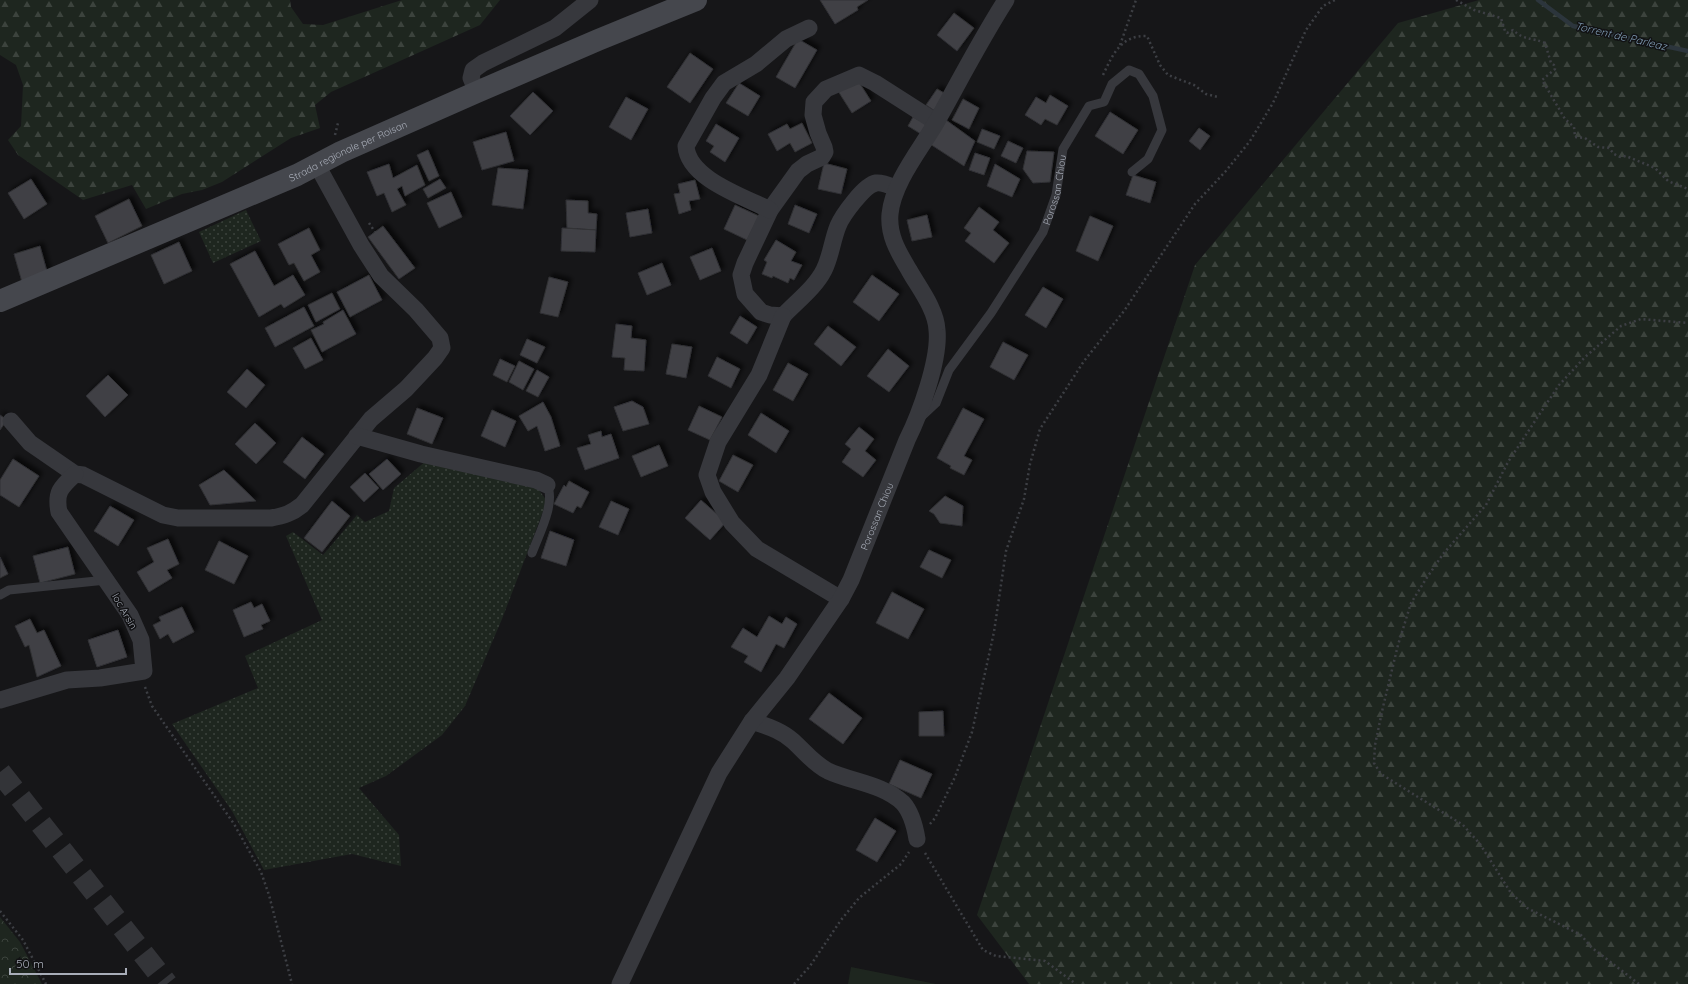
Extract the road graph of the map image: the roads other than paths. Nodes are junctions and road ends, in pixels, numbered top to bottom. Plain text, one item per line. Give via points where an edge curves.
1 (590, 0) edge
2 (696, 0) edge
3 (1006, 0) edge
4 (809, 28) dead end
5 (477, 92) junction
6 (936, 122) junction
7 (317, 165) junction
8 (1132, 172) dead end
9 (896, 188) junction
10 (770, 210) junction
11 (0, 301) edge
12 (783, 316) junction
13 (917, 420) junction
14 (11, 421) dead end
15 (357, 436) junction
16 (75, 474) junction
17 (547, 485) joint
18 (532, 553) dead end
19 (106, 580) junction
20 (0, 595) edge
21 (837, 605) junction
22 (0, 700) edge
23 (752, 721) junction
24 (917, 840) road end
25 (620, 984) edge

1 - 5 street via 556,28 473,70 471,78
2 - 5 main road, Strada regionale per Roisan
3 - 6 street, Porossan Chiou via 986,30
4 - 10 street via 786,39 756,64 724,83 686,146 690,161 710,180
5 - 7 main road, Strada regionale per Roisan
6 - 9 street, Porossan Chiou
6 - 10 street via 859,75 826,89 814,102 813,115 825,152 822,157 798,171
7 - 11 main road, Strada regionale per Roisan
7 - 15 street via 381,276 440,338 442,348 406,389 371,419
8 - 13 lane, Porossan Chiou via 1148,159 1162,130 1153,96 1139,74 1129,70 1112,84 1104,102 1089,106 1063,149 1056,195 1044,232 991,313 949,370 936,403
9 - 12 street via 876,183 857,198 838,225 823,272
9 - 13 street, Porossan Chiou via 890,214 895,246 933,313 937,329 937,350
10 - 12 street via 741,275 745,294 761,312
12 - 21 street via 759,376 718,442 707,475 713,492 732,523 756,549
13 - 21 street, Porossan Chiou via 851,580
14 - 16 street via 30,443
15 - 16 street via 302,504 292,513 278,517 178,518 163,515 83,475
15 - 17 street via 536,480
16 - 19 street, loc Arsin via 58,492 59,512
17 - 18 lane via 551,502
19 - 20 lane via 9,590
19 - 22 street, loc Arsin via 130,615 141,640 144,671 67,680
21 - 23 street, Porossan Chiou via 787,678
23 - 24 street via 782,733 827,770 885,791 903,804 914,821
23 - 25 street, Porossan Chiou via 719,772

